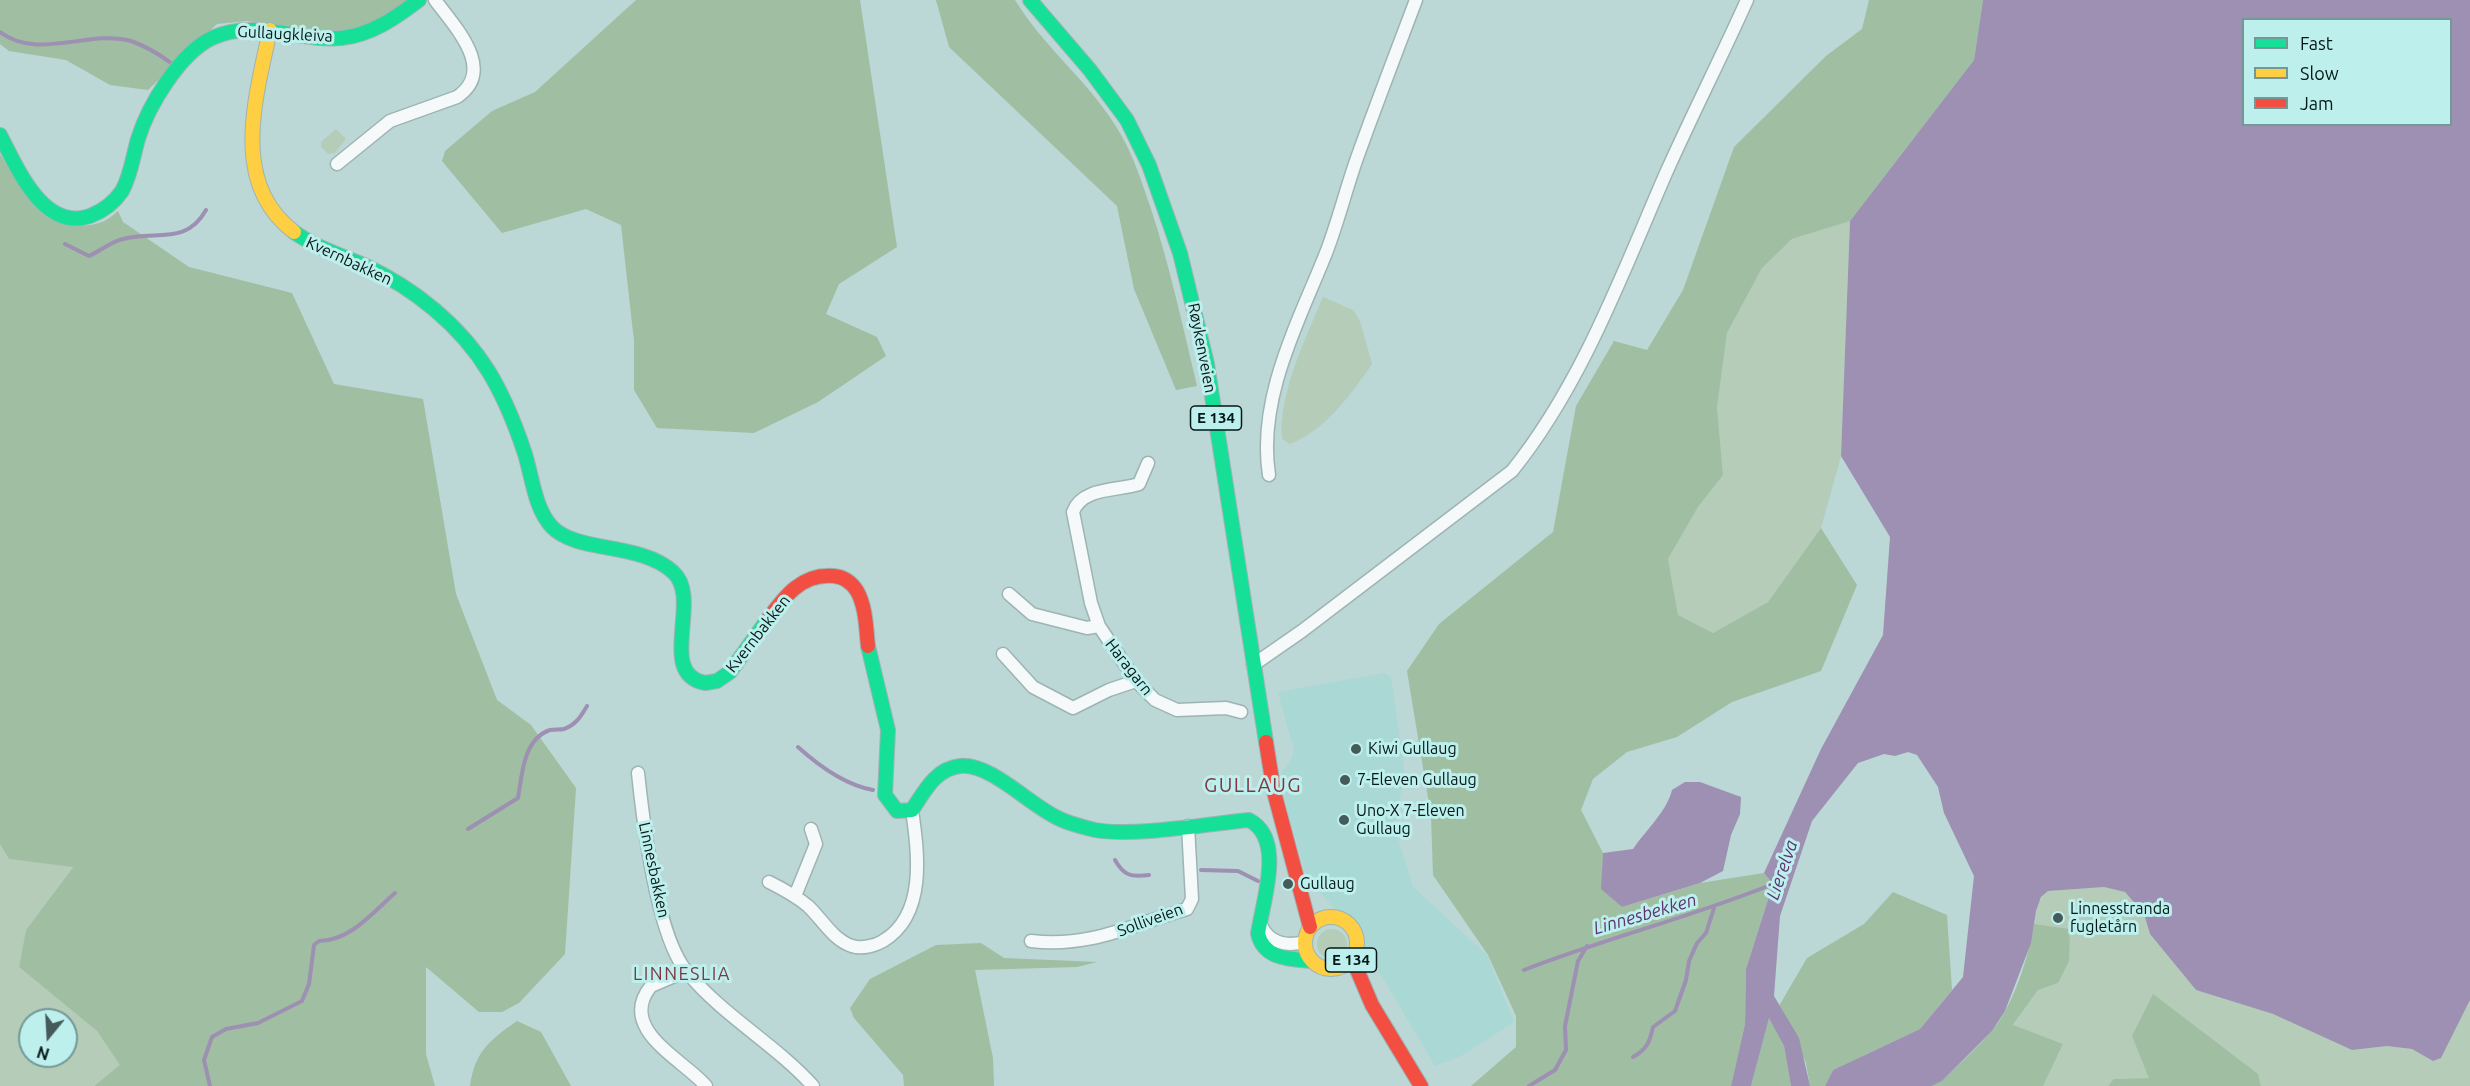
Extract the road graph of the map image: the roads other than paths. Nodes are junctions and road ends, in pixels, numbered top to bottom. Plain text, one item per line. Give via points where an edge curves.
1 (418, 0) edge
2 (435, 0) edge
3 (1030, 0) edge
4 (1416, 0) edge
5 (1747, 0) edge
6 (270, 30) junction
7 (0, 135) edge
8 (337, 164) dead end
9 (1148, 463) dead end
10 (1269, 474) dead end
11 (1009, 594) dead end
12 (1099, 626) junction
13 (1003, 654) dead end
14 (1253, 664) junction
15 (1136, 681) junction
16 (1241, 712) dead end
17 (638, 773) dead end
18 (912, 810) junction
19 (1188, 826) junction
20 (811, 829) dead end
21 (1298, 878) junction
22 (769, 882) dead end
23 (795, 896) junction
24 (1329, 917) junction
25 (1260, 918) junction
26 (1310, 927) junction
27 (1031, 941) dead end
28 (1305, 942) junction
29 (1352, 958) junction
30 (1311, 961) junction
31 (1333, 969) junction
32 (686, 972) junction
33 (1372, 1005) junction
34 (706, 1086) edge
35 (813, 1086) edge
36 (1421, 1086) edge

1 - 6 main road, Gullaugkleiva via 380,26 344,38
2 - 8 street via 474,61 474,79 457,97 390,121
3 - 14 main road, Røykenveien / E 134 via 1127,120 1168,218 1188,281 1207,364
4 - 10 street via 1326,253 1302,305 1276,387 1269,421
5 - 14 street via 1602,317 1553,415 1528,451 1512,471
6 - 7 main road, Gullaugkleiva via 227,31 208,39 186,60 139,133 122,191 101,213 77,219 52,212 35,195
6 - 18 main road, Kvernbakken via 252,147 255,178 276,217 303,240 378,272 408,290 467,342 506,406 548,523 568,538 657,561 682,583 683,667 694,680 713,682 730,672 800,582 833,574 855,588 862,600 869,656 889,739 885,795 897,811
9 - 12 street, Haragarn via 1139,484 1088,495 1078,501 1073,512
11 - 12 street via 1032,614 1087,628
12 - 15 street, Haragarn
13 - 15 street via 1033,687 1073,708
14 - 21 main road, Røykenveien / E 134 via 1274,792
15 - 16 street, Haragarn via 1155,700 1178,710 1226,708
17 - 32 street, Linnesbakken via 655,884 672,942
18 - 19 main road via 941,772 969,767 981,769 1059,819 1084,827 1121,832
18 - 23 street via 918,864 916,888 903,920 885,940 876,945 851,946
19 - 25 main road via 1244,819 1259,826 1270,868
19 - 27 street, Solliveien via 1192,899 1187,909 1091,940
20 - 23 street via 816,844
21 - 24 main road, Røykenveien / E 134
21 - 26 main road, Røykenveien / E 134
22 - 23 street
24 - 26 main road
24 - 29 main road, E 134 via 1342,920 1353,930 1357,944
25 - 28 street via 1271,939 1284,944
25 - 30 main road via 1257,932 1268,950 1287,959
26 - 28 main road, E 134
28 - 30 main road, E 134
29 - 31 main road, E 134
29 - 33 main road, E 134
30 - 31 main road, E 134
31 - 33 main road, E 134
32 - 34 street via 651,986 642,1005 642,1019 654,1039
32 - 35 street, Linnesbakken
33 - 36 main road, E 134

